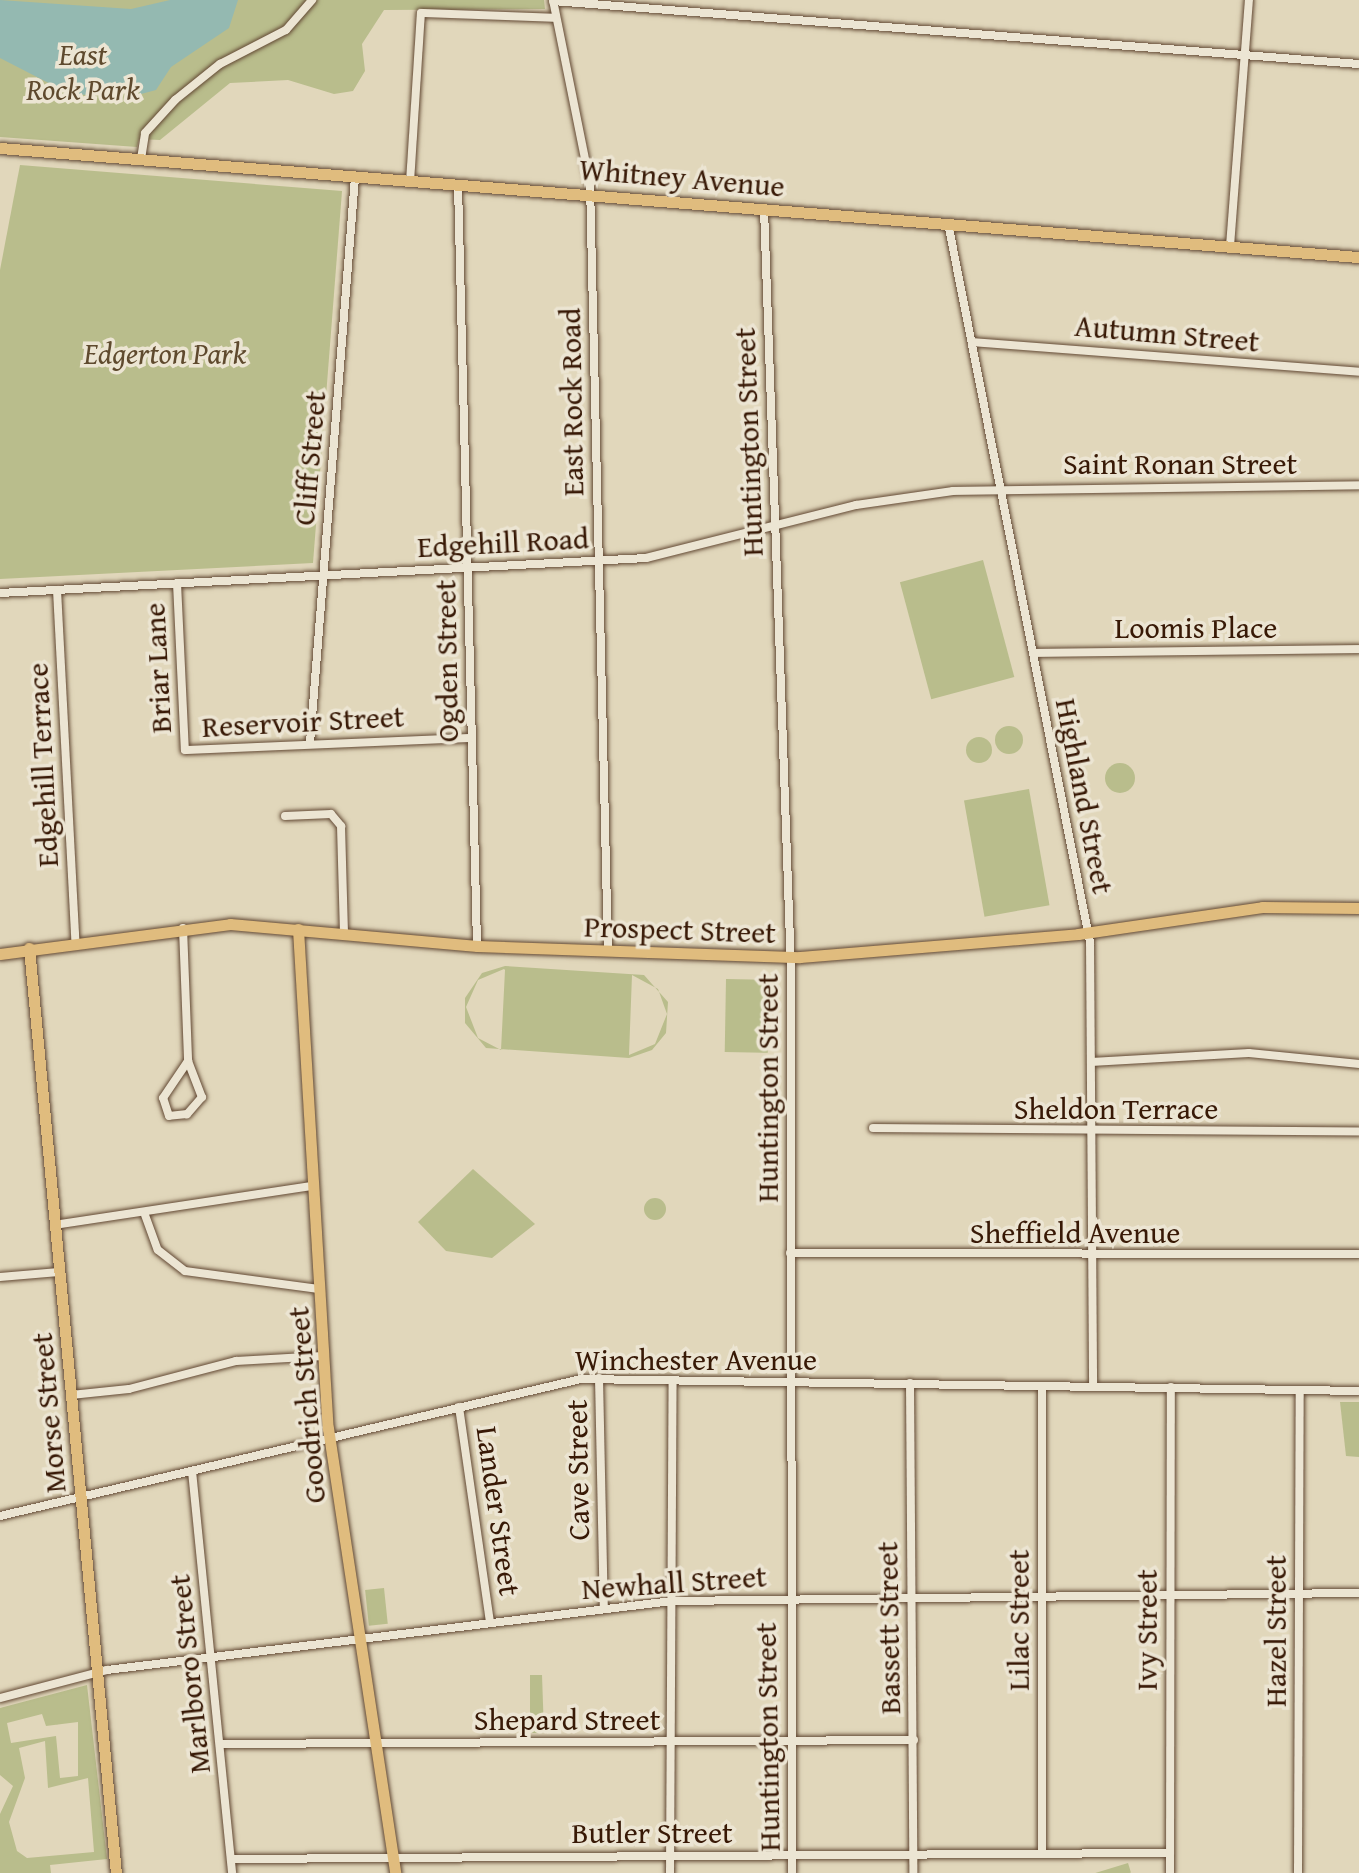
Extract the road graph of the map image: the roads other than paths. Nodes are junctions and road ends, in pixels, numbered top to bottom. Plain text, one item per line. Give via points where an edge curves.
1 (312, 0) edge
2 (1249, 0) edge
3 (553, 1) edge
4 (556, 18) junction
5 (1245, 55) junction
6 (1359, 64) edge
7 (0, 148) edge
8 (141, 159) junction
9 (355, 177) junction
10 (410, 182) junction
11 (458, 184) junction
12 (590, 194) junction
13 (764, 208) junction
14 (948, 223) junction
15 (1230, 246) junction
16 (1359, 257) edge
17 (972, 342) junction
18 (1359, 372) edge
19 (1359, 485) edge
20 (1001, 489) junction
21 (775, 528) junction
22 (598, 561) junction
23 (468, 568) junction
24 (324, 576) junction
25 (177, 583) junction
26 (57, 590) junction
27 (0, 593) edge
28 (1359, 649) edge
29 (1033, 653) junction
30 (471, 738) junction
31 (310, 743) junction
32 (185, 750) joint
33 (285, 816) dead end
34 (1359, 908) edge
35 (183, 928) junction
36 (298, 929) junction
37 (344, 932) junction
38 (1088, 932) junction
39 (75, 939) junction
40 (477, 946) junction
41 (29, 948) junction
42 (608, 951) junction
43 (0, 954) edge
44 (790, 957) junction
45 (188, 1061) junction
46 (1091, 1062) junction
47 (1359, 1064) edge
48 (873, 1128) dead end
49 (1359, 1131) edge
50 (1091, 1134) junction
51 (313, 1186) junction
52 (145, 1215) junction
53 (54, 1225) junction
54 (790, 1253) junction
55 (1359, 1254) edge
56 (1092, 1258) junction
57 (59, 1272) junction
58 (0, 1277) edge
59 (319, 1289) junction
60 (323, 1356) junction
61 (599, 1378) junction
62 (673, 1380) junction
63 (789, 1382) junction
64 (910, 1383) junction
65 (1042, 1386) junction
66 (1093, 1386) junction
67 (1171, 1387) junction
68 (1300, 1390) junction
69 (1359, 1391) edge
70 (71, 1395) junction
71 (459, 1407) junction
72 (329, 1438) junction
73 (192, 1471) junction
74 (81, 1498) junction
75 (0, 1516) edge
76 (1359, 1593) edge
77 (1299, 1594) junction
78 (1171, 1595) junction
79 (1043, 1597) junction
80 (912, 1598) junction
81 (789, 1599) junction
82 (672, 1601) junction
83 (604, 1609) junction
84 (490, 1622) junction
85 (359, 1639) junction
86 (210, 1657) junction
87 (96, 1673) junction
88 (0, 1698) edge
89 (914, 1740) junction
90 (791, 1742) junction
91 (671, 1743) junction
92 (220, 1744) junction
93 (376, 1744) junction
94 (1170, 1853) junction
95 (1042, 1854) junction
96 (792, 1855) junction
97 (913, 1856) junction
98 (670, 1857) junction
99 (393, 1858) junction
100 (231, 1859) junction
101 (116, 1873) edge
102 (232, 1873) edge
103 (395, 1873) edge
104 (670, 1873) edge
105 (792, 1873) edge
106 (913, 1873) edge
107 (1170, 1873) edge
108 (1298, 1873) edge

1 - 8 street via 286,30 220,64 175,100 145,133
2 - 5 street
3 - 4 street, East Rock Road
3 - 5 street
4 - 10 street via 421,13
4 - 12 street, East Rock Road
5 - 6 street
5 - 15 street
7 - 8 main road, Whitney Avenue
8 - 9 main road, Whitney Avenue
9 - 10 main road, Whitney Avenue
9 - 24 street, Cliff Street
10 - 11 main road, Whitney Avenue
11 - 12 main road, Whitney Avenue
11 - 23 street, Ogden Street
12 - 13 main road, Whitney Avenue
12 - 22 street, East Rock Road
13 - 14 main road, Whitney Avenue
13 - 21 street, Huntington Street
14 - 15 main road, Whitney Avenue
14 - 17 street, Highland Street
15 - 16 main road, Whitney Avenue
17 - 18 street, Autumn Street
17 - 20 street, Highland Street
19 - 20 street, Saint Ronan Street
20 - 21 street, Edgehill Road via 886,499
20 - 29 street, Highland Street
21 - 22 street, Edgehill Road via 693,550
21 - 44 street, Huntington Street
22 - 23 street, Edgehill Road
22 - 42 street, East Rock Road
23 - 24 street, Edgehill Road
23 - 30 street, Ogden Street
24 - 25 street, Edgehill Road
24 - 31 street, Cliff Street
25 - 26 street, Edgehill Road
25 - 32 street, Briar Lane
26 - 27 street, Edgehill Road
26 - 39 street, Edgehill Terrace
28 - 29 street, Loomis Place
29 - 38 street, Highland Street
30 - 31 street, Reservoir Street
30 - 40 street, Ogden Street
31 - 32 street, Reservoir Street
33 - 37 street via 331,814 341,826
34 - 38 main road, Prospect Street via 1262,907
35 - 36 main road, Prospect Street
35 - 39 main road, Prospect Street
35 - 45 street
36 - 37 main road, Prospect Street
36 - 51 main road, Goodrich Street
37 - 40 main road, Prospect Street
38 - 44 main road, Prospect Street
38 - 46 street, Highland Street
39 - 41 main road, Prospect Street
40 - 42 main road, Prospect Street
41 - 43 main road, Prospect Street
41 - 53 main road, Morse Street
42 - 44 main road, Prospect Street
44 - 54 street, Huntington Street
45 - 45 street via 163,1098 172,1117 193,1111 202,1097
46 - 47 street via 1249,1053
46 - 50 street, Highland Street
48 - 50 street, Sheldon Terrace
49 - 50 street, Sheldon Terrace
50 - 56 street, Highland Street
51 - 52 street via 240,1193
51 - 59 main road, Goodrich Street
52 - 53 street
52 - 59 street via 158,1250 185,1271
53 - 57 main road, Morse Street
54 - 56 street, Sheffield Avenue
54 - 63 street, Huntington Street
55 - 56 street, Sheffield Avenue
56 - 66 street, Highland Street
57 - 58 street
57 - 70 main road, Morse Street
59 - 60 main road, Goodrich Street
60 - 70 street via 236,1361 129,1389
60 - 72 main road, Goodrich Street
61 - 62 street, Winchester Avenue
61 - 71 street, Winchester Avenue
61 - 83 street, Cave Street
62 - 63 street, Winchester Avenue
62 - 82 street
63 - 64 street, Winchester Avenue
63 - 81 street, Huntington Street
64 - 65 street, Winchester Avenue
64 - 80 street, Bassett Street
65 - 66 street, Winchester Avenue
65 - 79 street, Lilac Street
66 - 67 street, Winchester Avenue
67 - 68 street, Winchester Avenue
67 - 78 street, Ivy Street
68 - 69 street, Winchester Avenue
68 - 77 street, Hazel Street
70 - 74 main road, Morse Street
71 - 72 street, Winchester Avenue
71 - 84 street, Lander Street
72 - 73 street, Winchester Avenue
72 - 85 main road, Goodrich Street
73 - 74 street, Winchester Avenue
73 - 86 street, Marlboro Street
74 - 75 street, Winchester Avenue
74 - 87 main road, Morse Street
76 - 77 street, Newhall Street
77 - 78 street, Newhall Street
77 - 108 street, Hazel Street
78 - 79 street, Newhall Street
78 - 94 street, Ivy Street
79 - 80 street, Newhall Street
79 - 95 street, Lilac Street
80 - 81 street, Newhall Street
80 - 89 street, Bassett Street
81 - 82 street, Newhall Street
81 - 90 street, Huntington Street
82 - 83 street, Newhall Street
82 - 91 street
83 - 84 street, Newhall Street
84 - 85 street, Newhall Street
85 - 86 street, Newhall Street
85 - 93 main road, Goodrich Street
86 - 87 street, Newhall Street
86 - 92 street, Marlboro Street
87 - 88 street, Newhall Street
87 - 101 main road, Morse Street
89 - 90 street, Shepard Street
89 - 97 street, Bassett Street
90 - 91 street, Shepard Street
90 - 96 street, Huntington Street
91 - 93 street, Shepard Street
91 - 98 street
92 - 93 street, Shepard Street
92 - 100 street, Marlboro Street
93 - 99 main road, Goodrich Street
94 - 95 street, Butler Street
94 - 107 street, Ivy Street
95 - 97 street, Butler Street
96 - 97 street, Butler Street
96 - 98 street, Butler Street
96 - 105 street, Huntington Street
97 - 106 street, Bassett Street
98 - 99 street, Butler Street
98 - 104 street
99 - 100 street, Butler Street
99 - 103 main road, Goodrich Street
100 - 102 street, Marlboro Street

